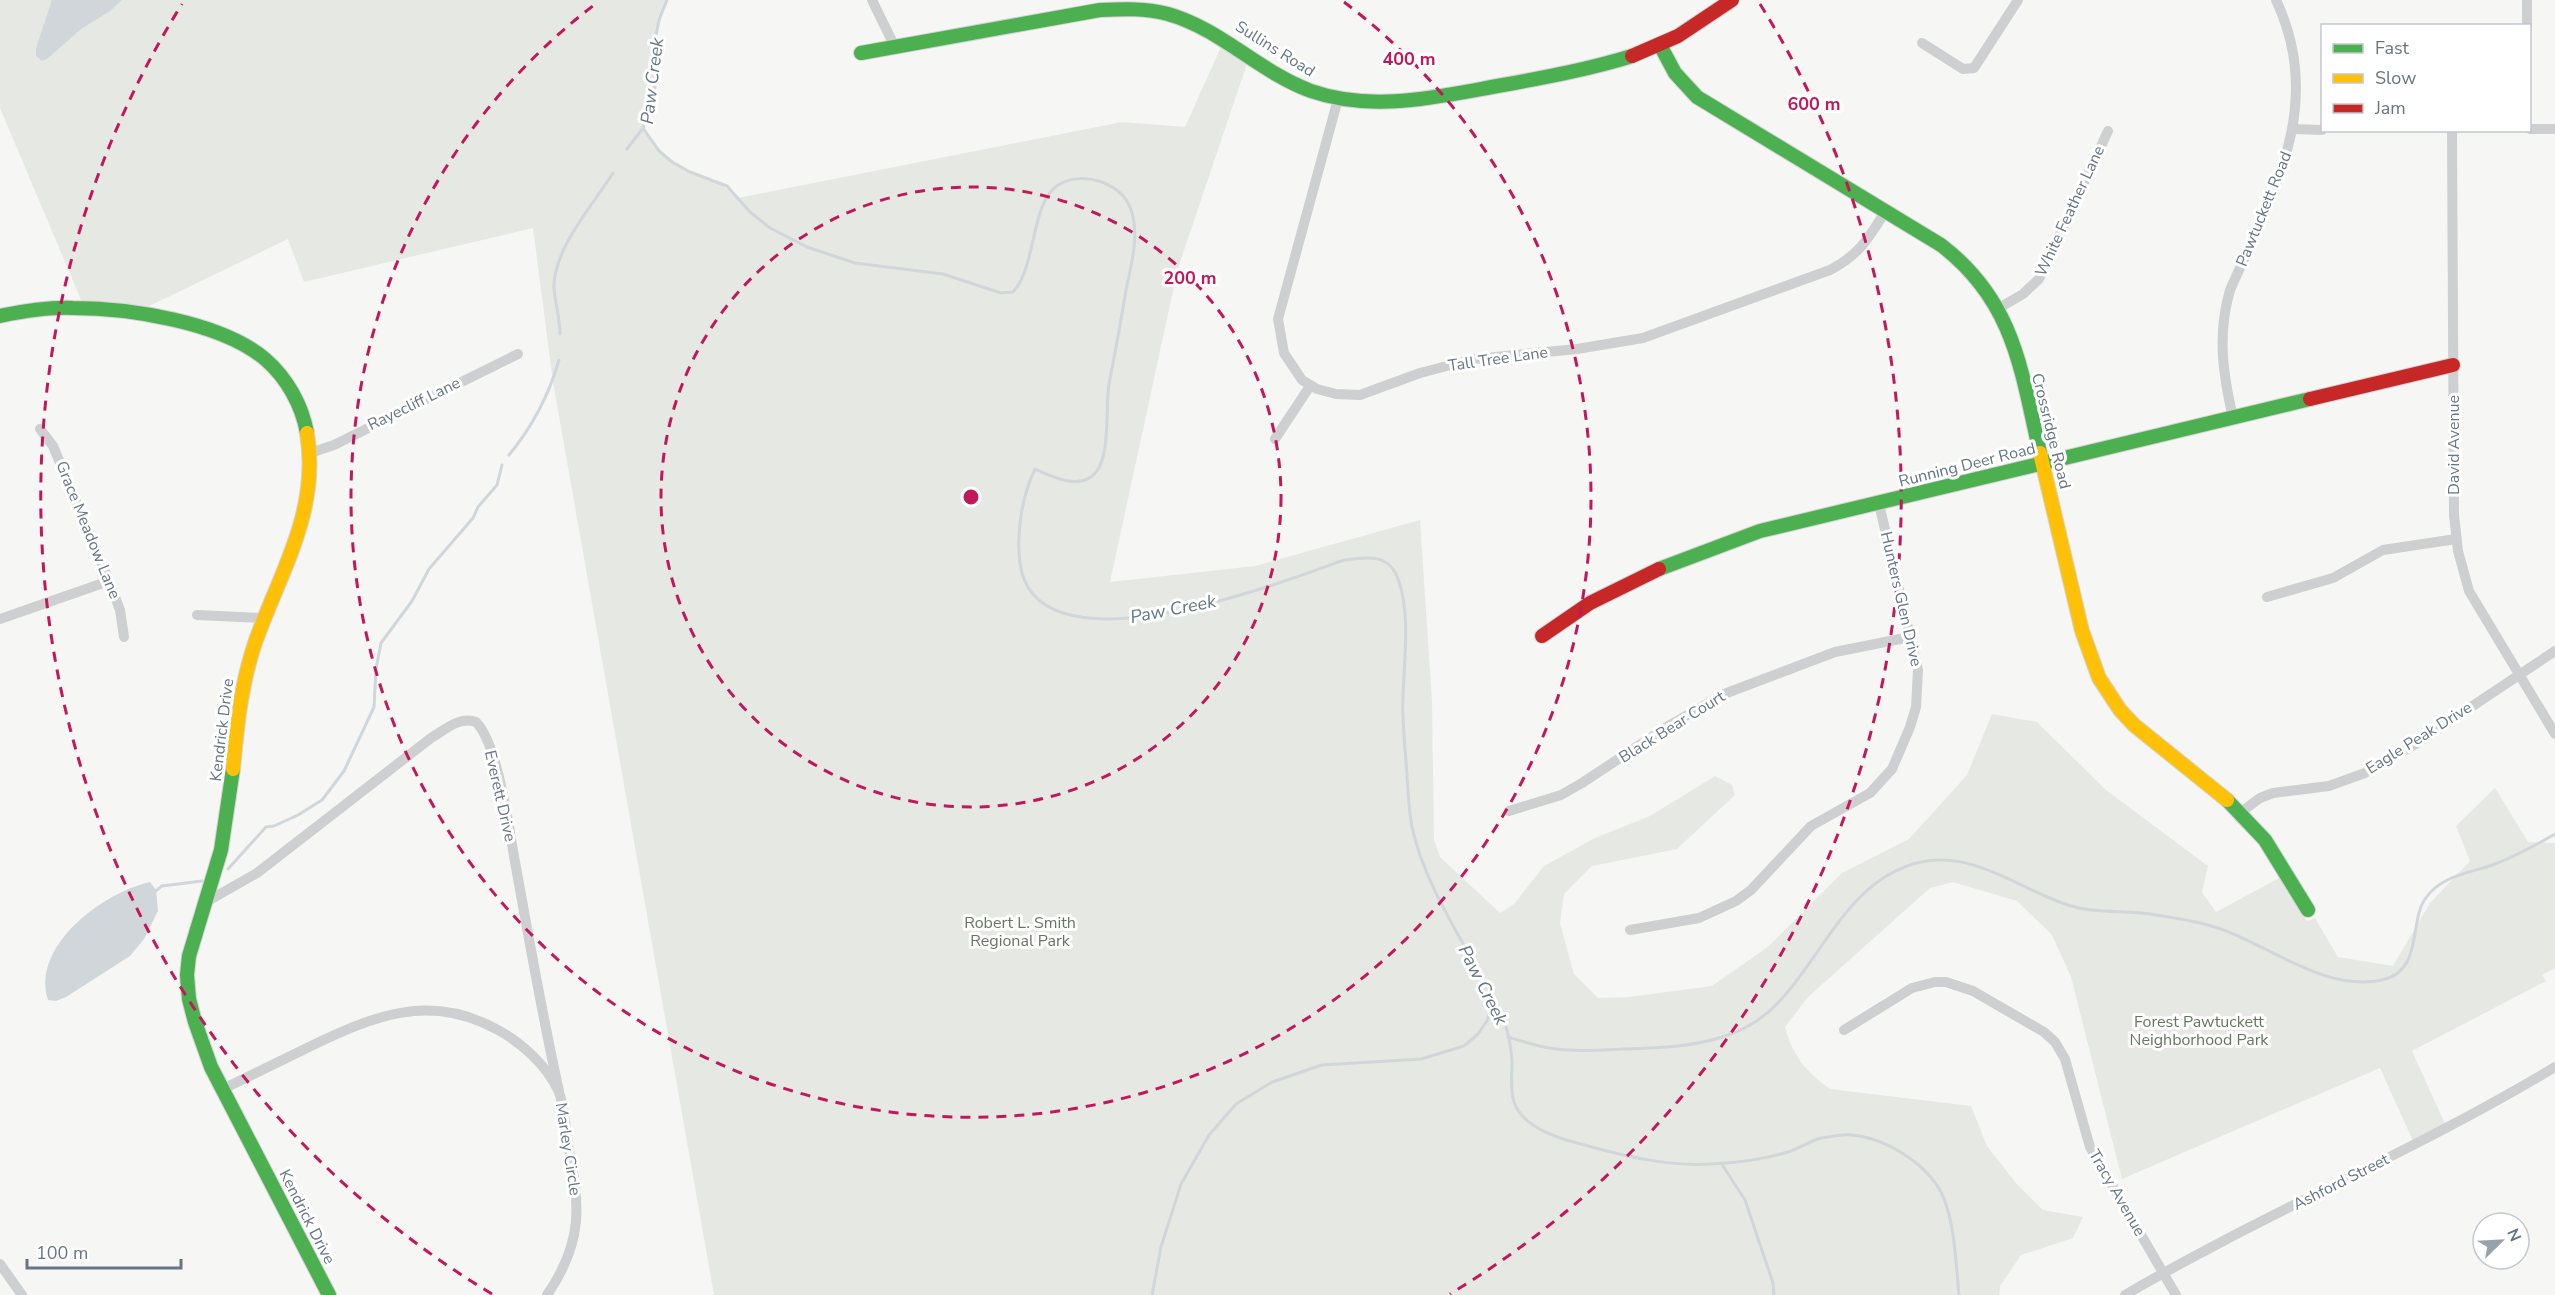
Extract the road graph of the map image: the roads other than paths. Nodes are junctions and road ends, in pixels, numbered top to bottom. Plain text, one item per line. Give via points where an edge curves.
1 (872, 0) edge
2 (1732, 0) edge
3 (2018, 0) edge
4 (2276, 0) edge
5 (2527, 0) edge
6 (2527, 24) edge
7 (1922, 43) dead end
8 (1660, 45) junction
9 (895, 47) junction
10 (861, 53) dead end
11 (1338, 99) junction
12 (2294, 129) junction
13 (2531, 129) edge
14 (2555, 129) edge
15 (2321, 130) edge
16 (2108, 131) dead end
17 (2452, 132) edge
18 (1886, 212) junction
19 (1999, 308) junction
20 (0, 316) edge
21 (518, 354) dead end
22 (2453, 365) junction
23 (1310, 386) junction
24 (2233, 418) junction
25 (40, 429) dead end
26 (1275, 439) dead end
27 (310, 453) junction
28 (2042, 464) junction
29 (1879, 504) junction
30 (2456, 539) junction
31 (109, 581) junction
32 (2267, 597) dead end
33 (197, 615) dead end
34 (264, 618) junction
35 (0, 619) edge
36 (1542, 636) dead end
37 (124, 637) dead end
38 (1910, 637) junction
39 (2555, 651) edge
40 (2519, 675) junction
41 (2555, 734) edge
42 (1509, 811) dead end
43 (2241, 812) junction
44 (206, 902) junction
45 (2308, 910) dead end
46 (1630, 930) dead end
47 (1844, 1030) dead end
48 (2555, 1067) edge
49 (223, 1089) junction
50 (559, 1091) junction
51 (0, 1264) edge
52 (2163, 1273) junction
53 (22, 1295) edge
54 (329, 1295) edge
55 (547, 1295) edge
56 (2125, 1295) edge
57 (2176, 1295) edge

1 - 9 street
2 - 8 street, Sullins Road
3 - 7 street via 1974,68 1963,69
4 - 12 street, Pawtuckett Road via 2295,65
5 - 6 street
8 - 11 street, Sullins Road via 1588,69 1415,101
8 - 18 street, Crossridge Road via 1675,73 1698,97
9 - 10 street, Sullins Road
9 - 11 street, Sullins Road via 1100,10 1155,8 1202,24 1277,74
11 - 23 street via 1278,319 1284,353
12 - 15 street
12 - 24 street, Pawtuckett Road via 2277,185 2226,306 2221,349
13 - 14 street
16 - 19 street, White Feather Lane via 2039,279
17 - 22 street, David Avenue
18 - 19 street, Crossridge Road via 1959,259 1984,283
18 - 23 street, Tall Tree Lane via 1865,244 1848,261 1668,330 1615,343 1474,359 1360,395 1336,394
19 - 28 street, Crossridge Road via 2014,348
20 - 27 street, Kendrick Drive via 84,306 195,327 234,340 265,359 289,386 305,423
21 - 27 street, Rayecliff Lane via 334,445
22 - 24 street, Running Deer Road
22 - 30 street, David Avenue
23 - 26 street
24 - 28 street, Running Deer Road
25 - 31 street, Grace Meadow Lane via 54,446
27 - 34 street, Kendrick Drive via 306,510
28 - 29 street, Running Deer Road
28 - 43 street, Crossridge Road via 2089,653 2107,692 2147,740
29 - 36 street, Running Deer Road via 1760,531 1686,559 1570,613
29 - 38 street, Hunters Glen Drive
30 - 32 street via 2383,550 2333,578
30 - 40 street, David Avenue via 2469,591
31 - 35 street
31 - 37 street, Grace Meadow Lane via 120,610
33 - 34 street
34 - 44 street, Kendrick Drive via 241,697 230,808
38 - 42 street, Black Bear Court via 1835,652 1724,693 1561,795
38 - 46 street, Hunters Glen Drive via 1918,670 1916,707 1886,777 1858,801 1811,826 1736,901 1699,918
39 - 40 street, Eagle Peak Drive
40 - 41 street, David Avenue
40 - 43 street, Eagle Peak Drive via 2365,773 2329,786 2273,793
43 - 45 street, Crossridge Road via 2269,845
44 - 49 street, Kendrick Drive via 191,948 188,983 200,1036
44 - 50 street, Everett Drive via 257,873 431,738 459,721 476,722 485,734 495,766
47 - 52 street, Tracy Avenue via 1912,988 1946,982 1973,990 2044,1032 2065,1059 2090,1147
48 - 52 street, Ashford Street via 2458,1122
49 - 50 street, Marley Circle via 370,1019 431,1010 465,1015 508,1035 524,1047
49 - 54 street, Kendrick Drive
50 - 55 street, Marley Circle via 573,1167 576,1224 570,1254
51 - 53 street
52 - 56 street, Ashford Street
52 - 57 street, Tracy Avenue

